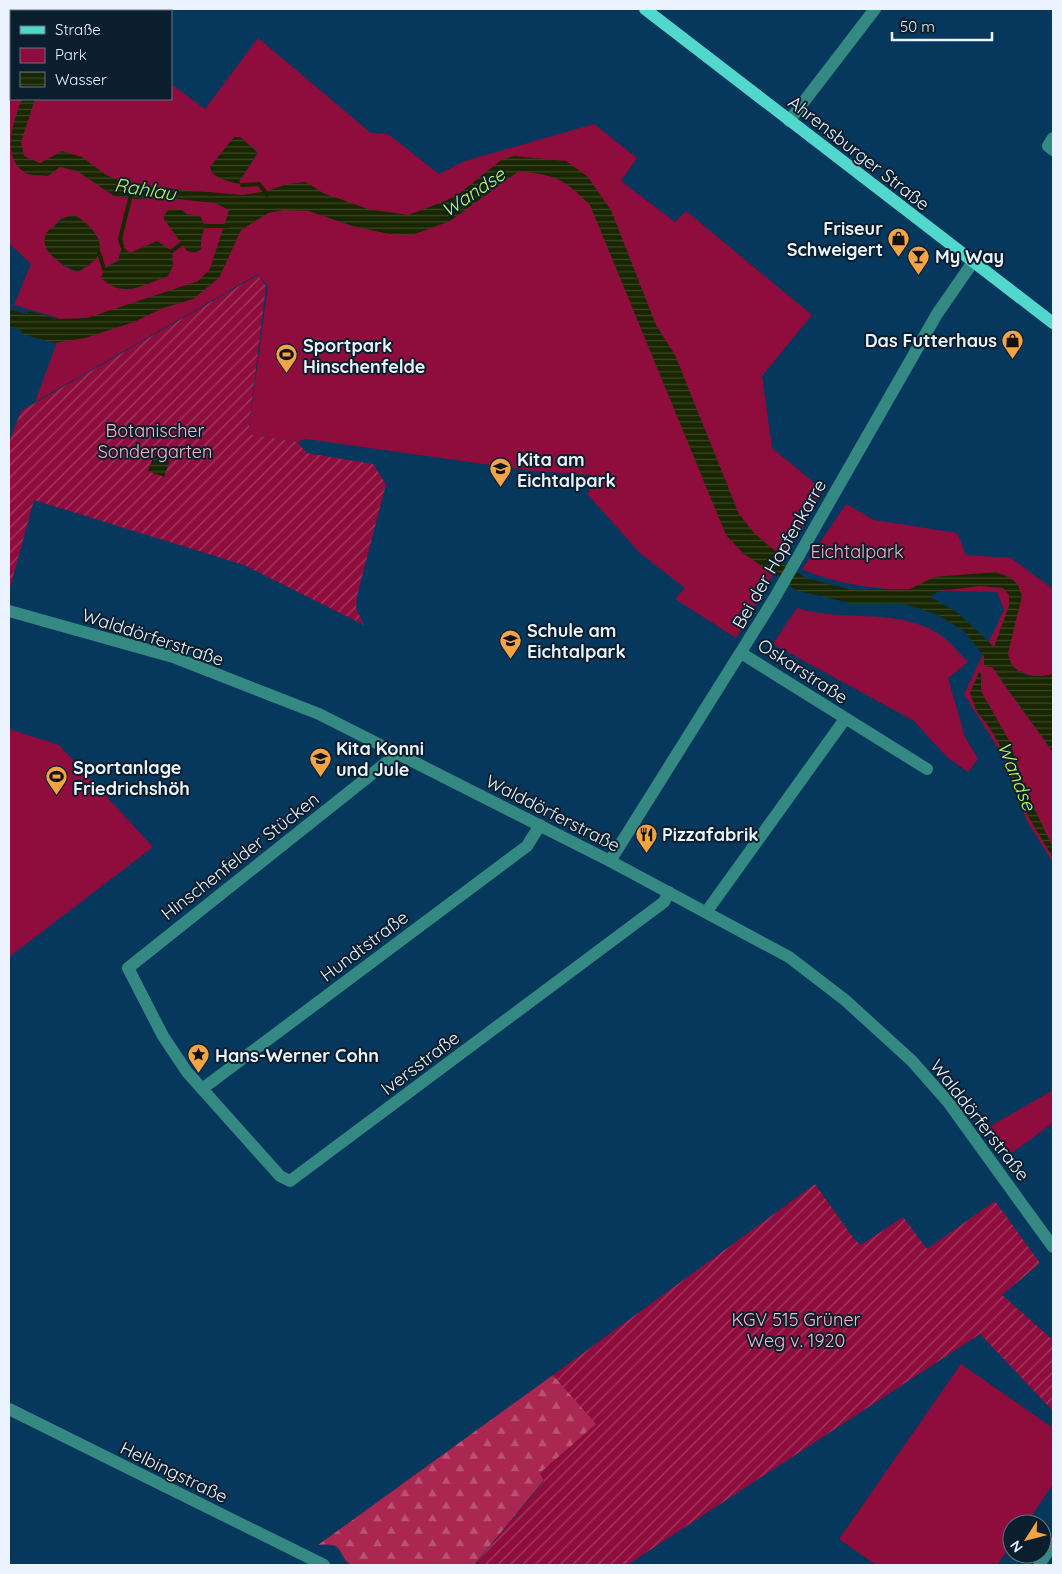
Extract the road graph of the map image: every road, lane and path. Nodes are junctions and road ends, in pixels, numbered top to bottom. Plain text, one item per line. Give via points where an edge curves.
1 (645, 9) edge
2 (875, 9) edge
3 (789, 121) junction
4 (1053, 138) edge
5 (1053, 150) edge
6 (973, 262) junction
7 (1053, 323) edge
8 (9, 612) edge
9 (741, 653) junction
10 (845, 719) junction
11 (397, 754) junction
12 (927, 769) dead end
13 (540, 825) junction
14 (610, 861) junction
15 (669, 892) junction
16 (707, 911) junction
17 (202, 1089) junction
18 (1053, 1247) edge
19 (9, 1409) edge
20 (1053, 1544) edge
21 (324, 1565) edge
22 (1039, 1565) edge

1 - 3 main road, Ahrensburger Straße
2 - 3 street
3 - 6 main road, Ahrensburger Straße
4 - 5 street via 1048,146
6 - 7 main road, Ahrensburger Straße
6 - 9 street, Bei der Hopfenkarre via 937,314
8 - 11 street, Walddörferstraße via 173,657 319,714
9 - 10 street, Oskarstraße
9 - 14 street, Bei der Hopfenkarre
10 - 12 street, Oskarstraße
10 - 16 street, Oskarstraße
11 - 13 street, Walddörferstraße
11 - 17 street, Hinschenfelder Stücken via 128,968 163,1036
13 - 14 street, Walddörferstraße
13 - 17 street, Hundtstraße via 527,846
14 - 15 street, Walddörferstraße
15 - 16 street, Walddörferstraße
15 - 17 street, Iversstraße via 664,902 290,1181 280,1176
16 - 18 street, Walddörferstraße via 789,957 845,1000 912,1061 948,1102
19 - 21 street, Helbingstraße
20 - 22 street

